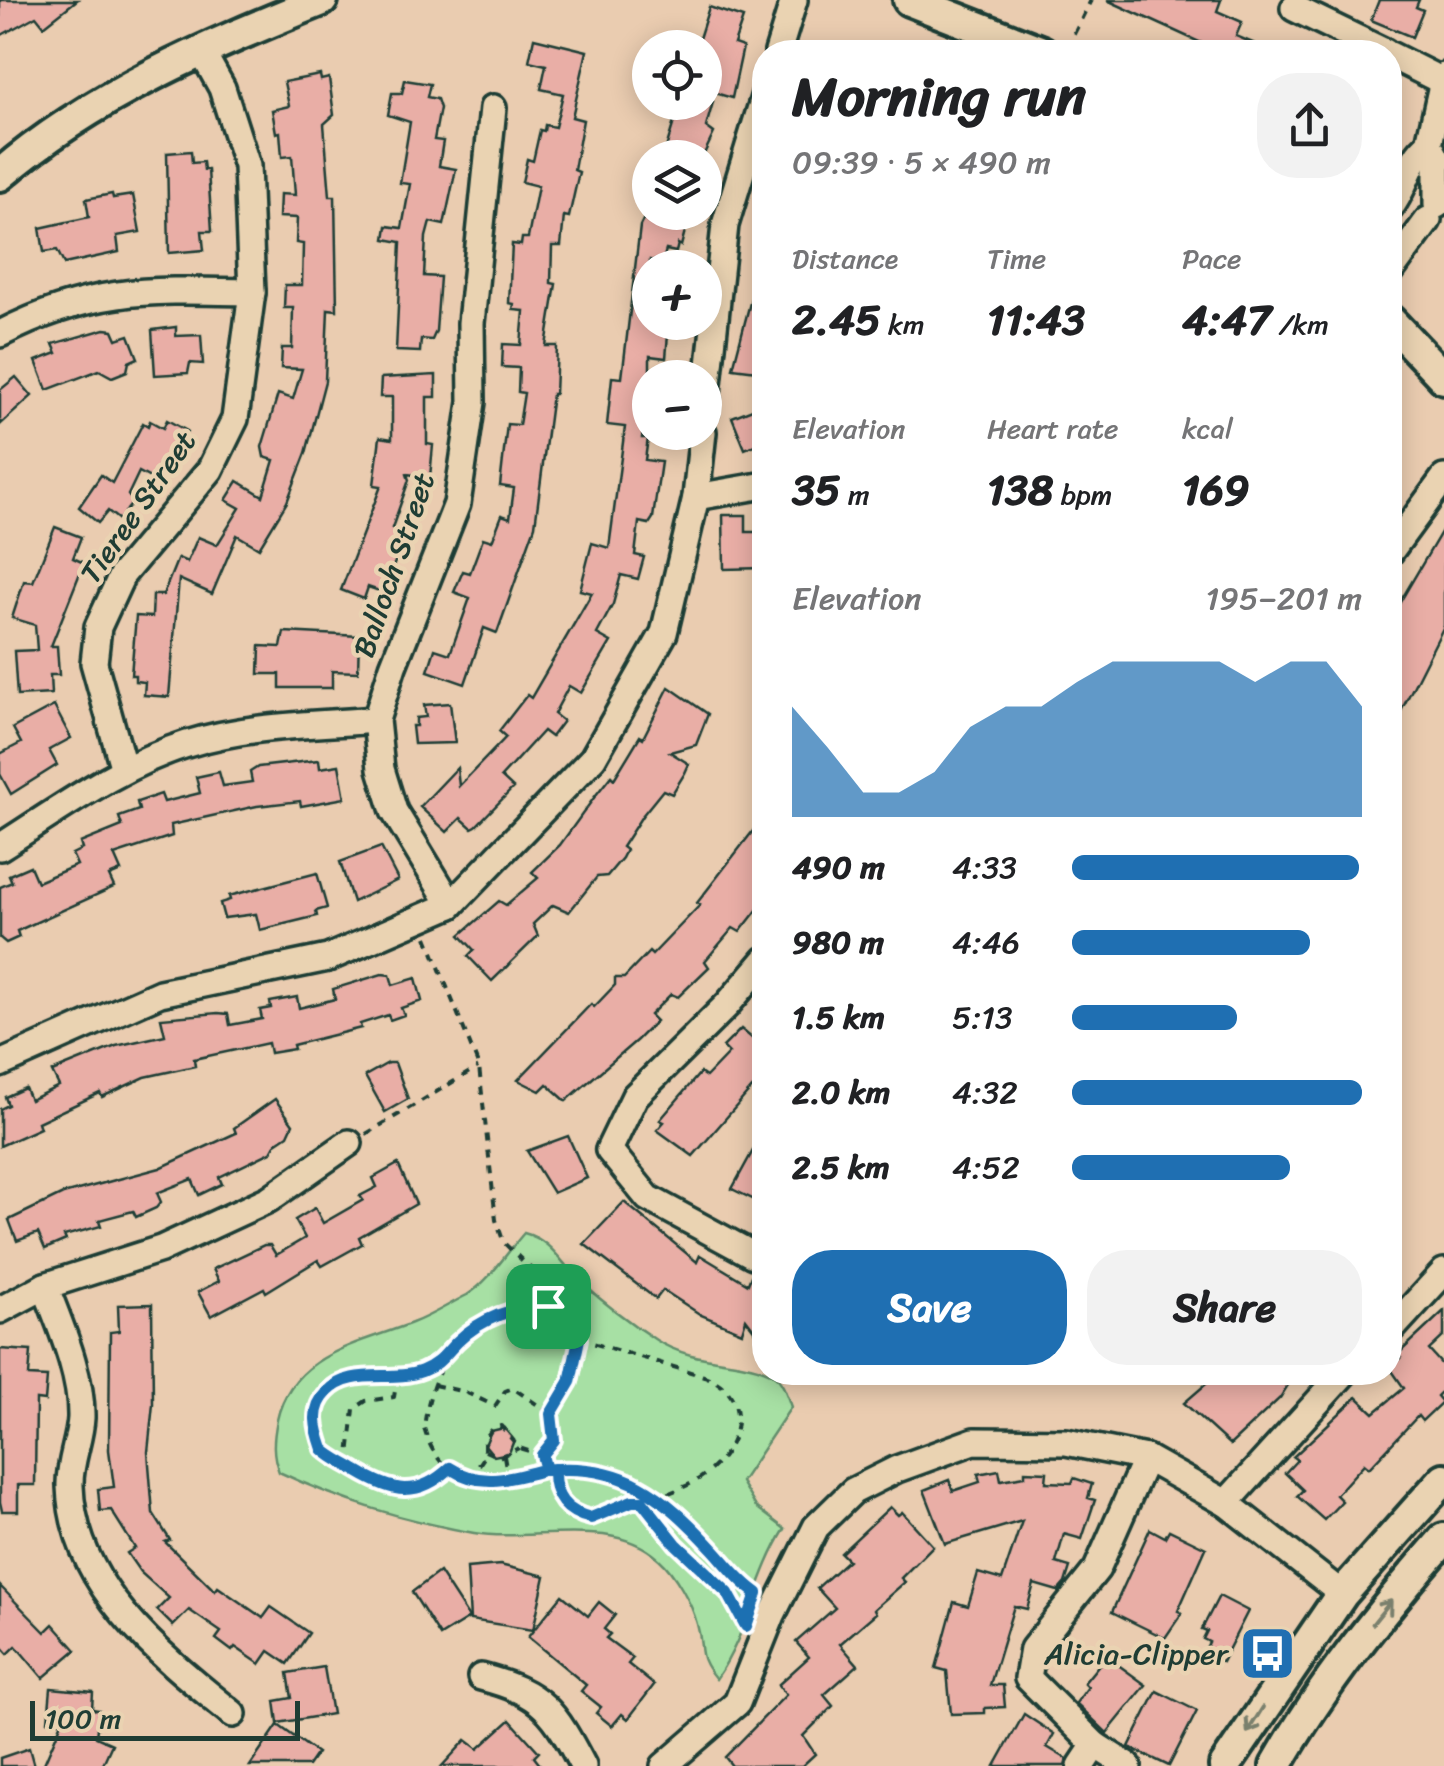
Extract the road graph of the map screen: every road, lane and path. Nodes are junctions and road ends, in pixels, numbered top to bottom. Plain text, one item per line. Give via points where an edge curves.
1 (322, 0) edge
2 (794, 0) edge
3 (909, 0) edge
4 (1091, 0) edge
5 (1294, 8) dead end
6 (782, 40) edge
7 (1011, 40) edge
8 (1070, 40) edge
9 (1359, 40) edge
10 (202, 50) junction
11 (1402, 61) edge
12 (1443, 79) edge
13 (494, 108) dead end
14 (752, 136) edge
15 (1430, 144) junction
16 (0, 175) edge
17 (1402, 191) edge
18 (1402, 256) edge
19 (252, 292) junction
20 (0, 334) edge
21 (1402, 334) edge
22 (710, 360) edge
23 (1444, 378) edge
24 (701, 450) edge
25 (1444, 478) edge
26 (752, 487) edge
27 (696, 497) junction
28 (1402, 536) edge
29 (376, 720) junction
30 (124, 770) junction
31 (0, 847) edge
32 (451, 905) junction
33 (420, 919) junction
34 (752, 975) edge
35 (0, 1064) edge
36 (479, 1066) junction
37 (348, 1143) joint
38 (752, 1254) edge
39 (1444, 1272) edge
40 (45, 1286) junction
41 (548, 1306) junction
42 (0, 1310) edge
43 (1402, 1320) edge
44 (579, 1339) junction
45 (441, 1363) junction
46 (397, 1378) junction
47 (433, 1385) junction
48 (1333, 1385) edge
49 (551, 1414) junction
50 (519, 1448) junction
51 (485, 1451) junction
52 (542, 1455) junction
53 (504, 1456) junction
54 (1146, 1458) junction
55 (348, 1466) junction
56 (450, 1468) junction
57 (554, 1469) junction
58 (546, 1470) junction
59 (470, 1478) junction
60 (1444, 1478) edge
61 (508, 1479) junction
62 (660, 1496) junction
63 (1226, 1503) junction
64 (1444, 1539) edge
65 (1409, 1580) junction
66 (1342, 1594) junction
67 (1356, 1644) junction
68 (481, 1677) dead end
69 (233, 1714) dead end
70 (1088, 1755) edge
71 (583, 1766) edge
72 (664, 1766) edge
73 (1128, 1766) edge
74 (1225, 1766) edge
75 (1276, 1766) edge

1 - 10 main road
2 - 6 street
3 - 7 main road
4 - 8 path
5 - 9 street
10 - 16 main road via 37,142
10 - 19 street, Tieree Street via 247,166
11 - 12 street
12 - 15 street
13 - 29 street, Balloch Street via 471,323 472,402 457,504
14 - 22 street via 724,226
15 - 17 street via 1416,154
15 - 18 street via 1437,159 1433,213
19 - 20 street via 130,290 75,300
19 - 30 street, Tieree Street via 236,419 210,470 122,576 98,627 94,664
21 - 23 main road
24 - 27 street
25 - 28 street
26 - 27 street
27 - 32 street via 664,633 593,758
29 - 30 street via 250,729 187,744
29 - 32 street, Balloch Street via 394,811
30 - 31 street
32 - 33 street
33 - 35 street via 328,958 160,994
33 - 36 path
34 - 38 street via 635,1096 609,1150 648,1198
36 - 37 path
36 - 41 path via 496,1220 504,1243 546,1283
37 - 40 street via 269,1199 161,1250
39 - 43 street
40 - 42 street
40 - 69 street via 68,1348 81,1416 70,1485 84,1558 153,1650
41 - 44 path
41 - 45 path via 500,1314 456,1343
44 - 49 path via 570,1382
44 - 62 path via 704,1376 735,1398 737,1432 719,1462
45 - 46 path
45 - 47 path
46 - 55 path via 394,1397 354,1409
46 - 55 path via 354,1377 319,1403 315,1416 323,1449
47 - 49 path via 495,1406 513,1388
47 - 56 path via 424,1428
48 - 63 street
49 - 52 path via 554,1440
50 - 51 path via 502,1426 487,1431
50 - 52 path
50 - 53 path
51 - 53 path
51 - 59 path
52 - 58 path
53 - 61 path
54 - 63 street
54 - 70 street via 1097,1569 1033,1649 1028,1678
54 - 72 street via 1066,1442 974,1441 853,1491 816,1527 738,1704
55 - 56 path via 395,1491 422,1488
56 - 59 path
57 - 58 path
57 - 62 path via 596,1470
57 - 62 path via 556,1494 579,1515 591,1518 642,1501 728,1593 746,1626 757,1593
58 - 61 path
59 - 61 path
60 - 66 main road
63 - 66 street
64 - 65 main road
65 - 66 main road via 1390,1568
67 -> 65 main road
66 - 67 main road via 1338,1630
66 -> 74 main road
67 - 75 main road
68 - 71 street via 521,1688 554,1712
70 - 73 street

